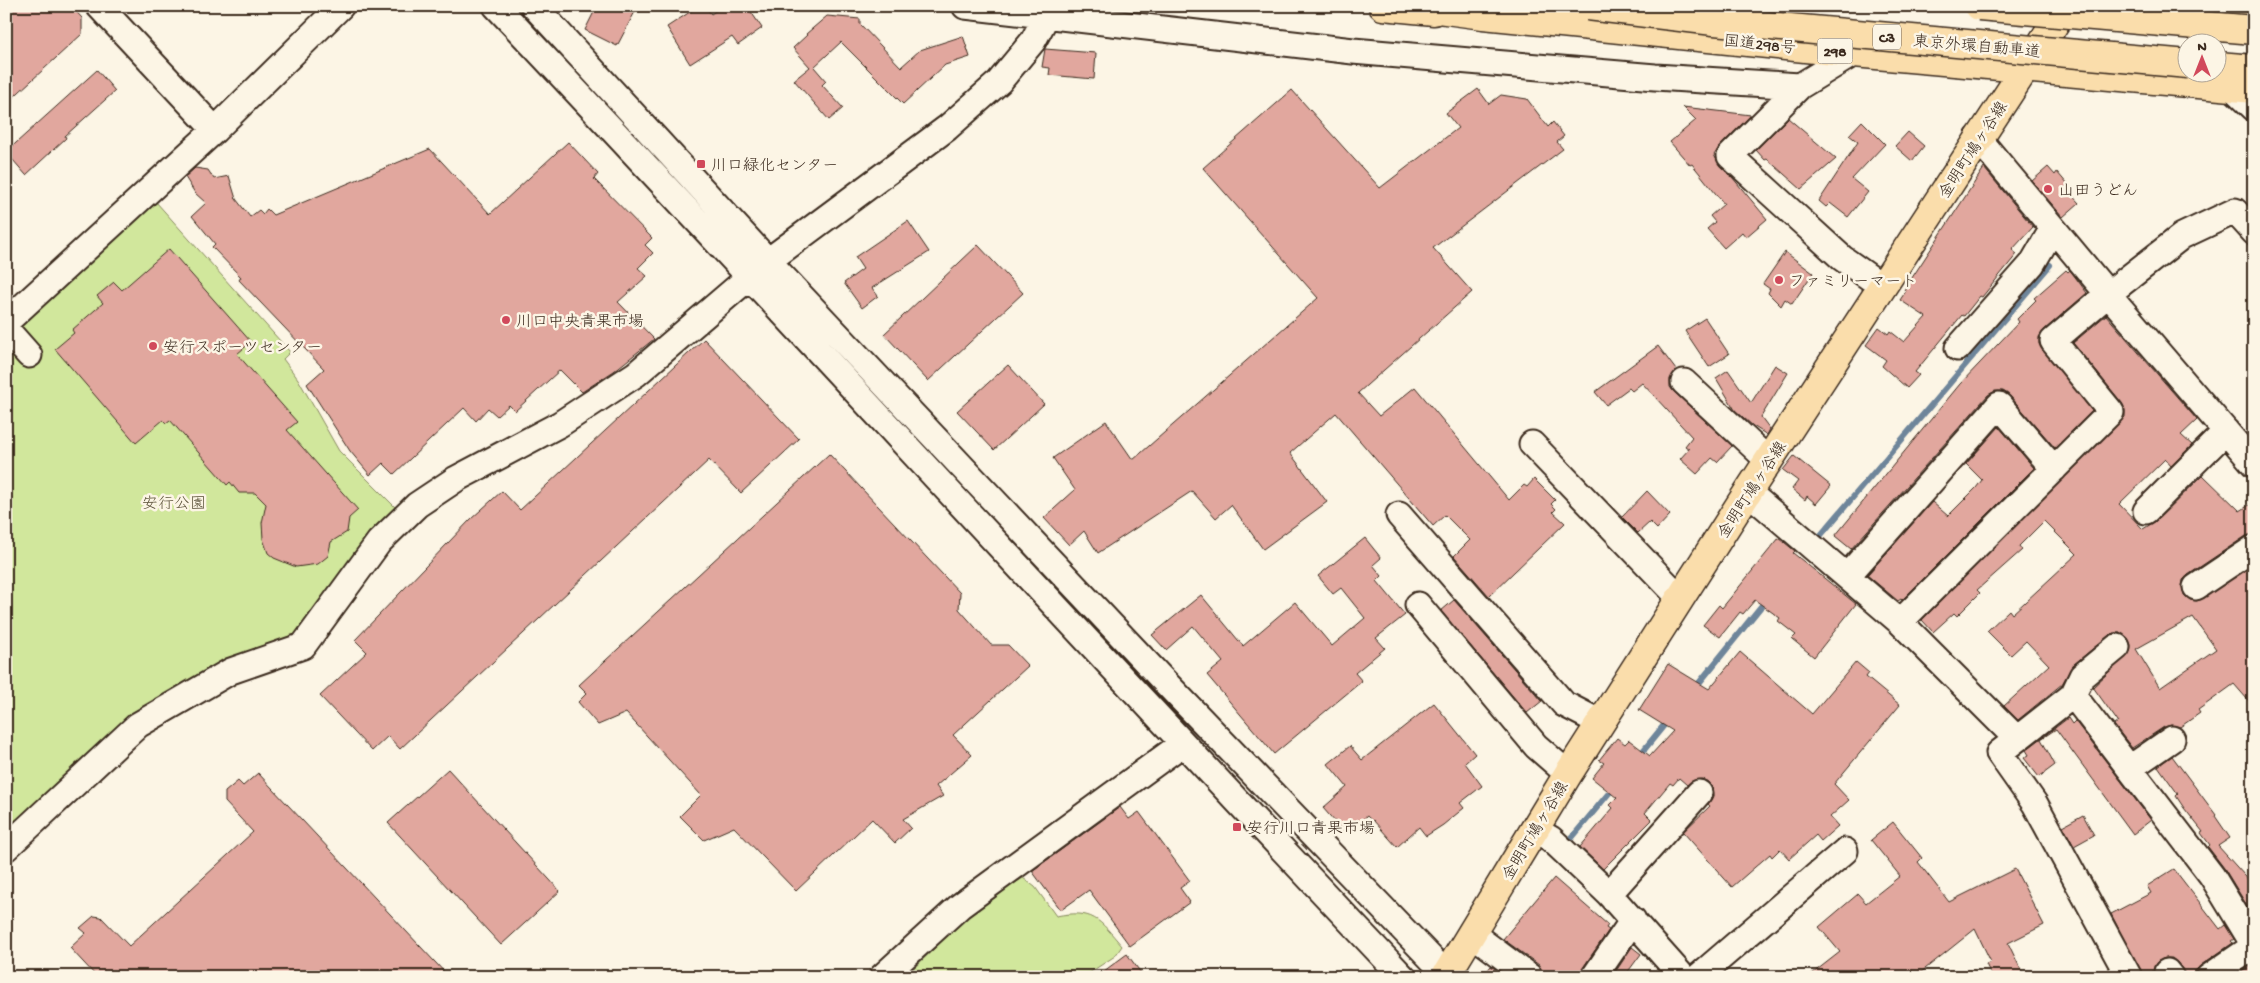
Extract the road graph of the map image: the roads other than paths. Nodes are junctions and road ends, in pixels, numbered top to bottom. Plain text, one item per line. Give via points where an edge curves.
1 (98, 6) edge
2 (341, 6) edge
3 (496, 6) edge
4 (534, 6) edge
5 (965, 6) edge
6 (1383, 6) edge
7 (1416, 6) edge
8 (1588, 6) edge
9 (1979, 6) edge
10 (2066, 6) edge
11 (2156, 6) edge
12 (2204, 8) edge
13 (2254, 14) edge
14 (1483, 15) junction
15 (1046, 17) junction
16 (2254, 30) edge
17 (1854, 52) junction
18 (2178, 63) edge
19 (2024, 69) junction
20 (2254, 69) edge
21 (2234, 81) edge
22 (1800, 86) junction
23 (2254, 108) edge
24 (215, 130) junction
25 (1978, 138) junction
26 (2053, 228) junction
27 (2254, 232) edge
28 (760, 269) junction
29 (1883, 287) junction
30 (2108, 294) junction
31 (6, 322) edge
32 (6, 329) edge
33 (1958, 348) dead end
34 (29, 355) dead end
35 (1684, 382) dead end
36 (2226, 431) junction
37 (1532, 444) dead end
38 (1769, 461) junction
39 (2254, 464) edge
40 (2054, 468) junction
41 (1748, 492) junction
42 (2146, 511) dead end
43 (1399, 515) dead end
44 (2254, 548) edge
45 (1848, 575) junction
46 (2196, 587) dead end
47 (1680, 598) junction
48 (1418, 605) dead end
49 (1900, 622) junction
50 (2117, 647) dead end
51 (2073, 694) junction
52 (1601, 723) junction
53 (2017, 738) junction
54 (2172, 739) dead end
55 (1182, 744) junction
56 (2130, 768) junction
57 (1568, 774) junction
58 (1699, 793) dead end
59 (1534, 829) junction
60 (6, 848) edge
61 (1845, 851) dead end
62 (1609, 894) junction
63 (1633, 920) junction
64 (1471, 933) junction
65 (2254, 945) edge
66 (1447, 976) edge
67 (882, 977) edge
68 (1403, 977) edge
69 (1530, 977) edge
70 (1594, 977) edge
71 (1683, 977) edge
72 (1698, 977) edge
73 (2129, 977) edge
74 (2209, 977) edge

1 - 24 street
2 - 24 street
3 - 28 street
4 - 28 street
5 - 15 street
6 - 14 main road
7 - 14 main road, 国道298号 / 298
8 - 18 main road, 東京外環自動車道 / C3, bridge via 1714,21
9 - 16 main road, bridge
10 - 19 main road, 金明町鳩ヶ谷線
11 - 12 main road
12 - 13 main road
14 - 17 main road, 国道298号 / 298
15 - 22 street via 1353,51
15 - 28 street via 1033,41 999,82 948,128
17 - 19 main road, 国道298号 / 298
17 - 22 street
19 - 21 main road, 国道298号 / 298
19 - 25 main road, 金明町鳩ヶ谷線
20 - 21 main road
21 - 23 street
22 - 29 street via 1730,156 1842,258
24 - 31 street
25 - 26 street
25 - 29 main road, 金明町鳩ヶ谷線
26 - 30 street
26 - 33 street via 2032,264
27 - 30 street via 2235,212 2182,236
28 - 55 street
28 - 60 street via 636,374 560,424 456,479 416,505 379,542 303,646 231,671 138,725
28 - 66 street via 1163,680
29 - 38 main road, 金明町鳩ヶ谷線
30 - 36 street
30 - 40 street via 2054,341 2111,412
32 - 34 street
35 - 38 street
36 - 39 street
36 - 42 street
37 - 47 street
38 - 41 main road, 金明町鳩ヶ谷線
40 - 45 street via 1999,405
40 - 49 street
41 - 45 street
41 - 47 main road, 金明町鳩ヶ谷線
43 - 52 street via 1564,704
44 - 46 street
45 - 49 street
47 - 52 main road, 金明町鳩ヶ谷線
48 - 57 street via 1536,746
49 - 53 street
50 - 51 street via 2082,676
51 - 53 street
51 - 56 street
52 - 57 main road, 金明町鳩ヶ谷線
53 - 73 street via 1999,753 2035,804
54 - 56 street
55 - 67 street via 960,906
55 - 68 street
56 - 65 street via 2212,876
57 - 59 main road, 金明町鳩ヶ谷線
58 - 62 street
59 - 62 street via 1551,839
59 - 64 main road, 金明町鳩ヶ谷線
61 - 72 street
62 - 63 street
63 - 70 street
63 - 71 street
64 - 66 main road, 金明町鳩ヶ谷線
64 - 69 street
65 - 74 street

